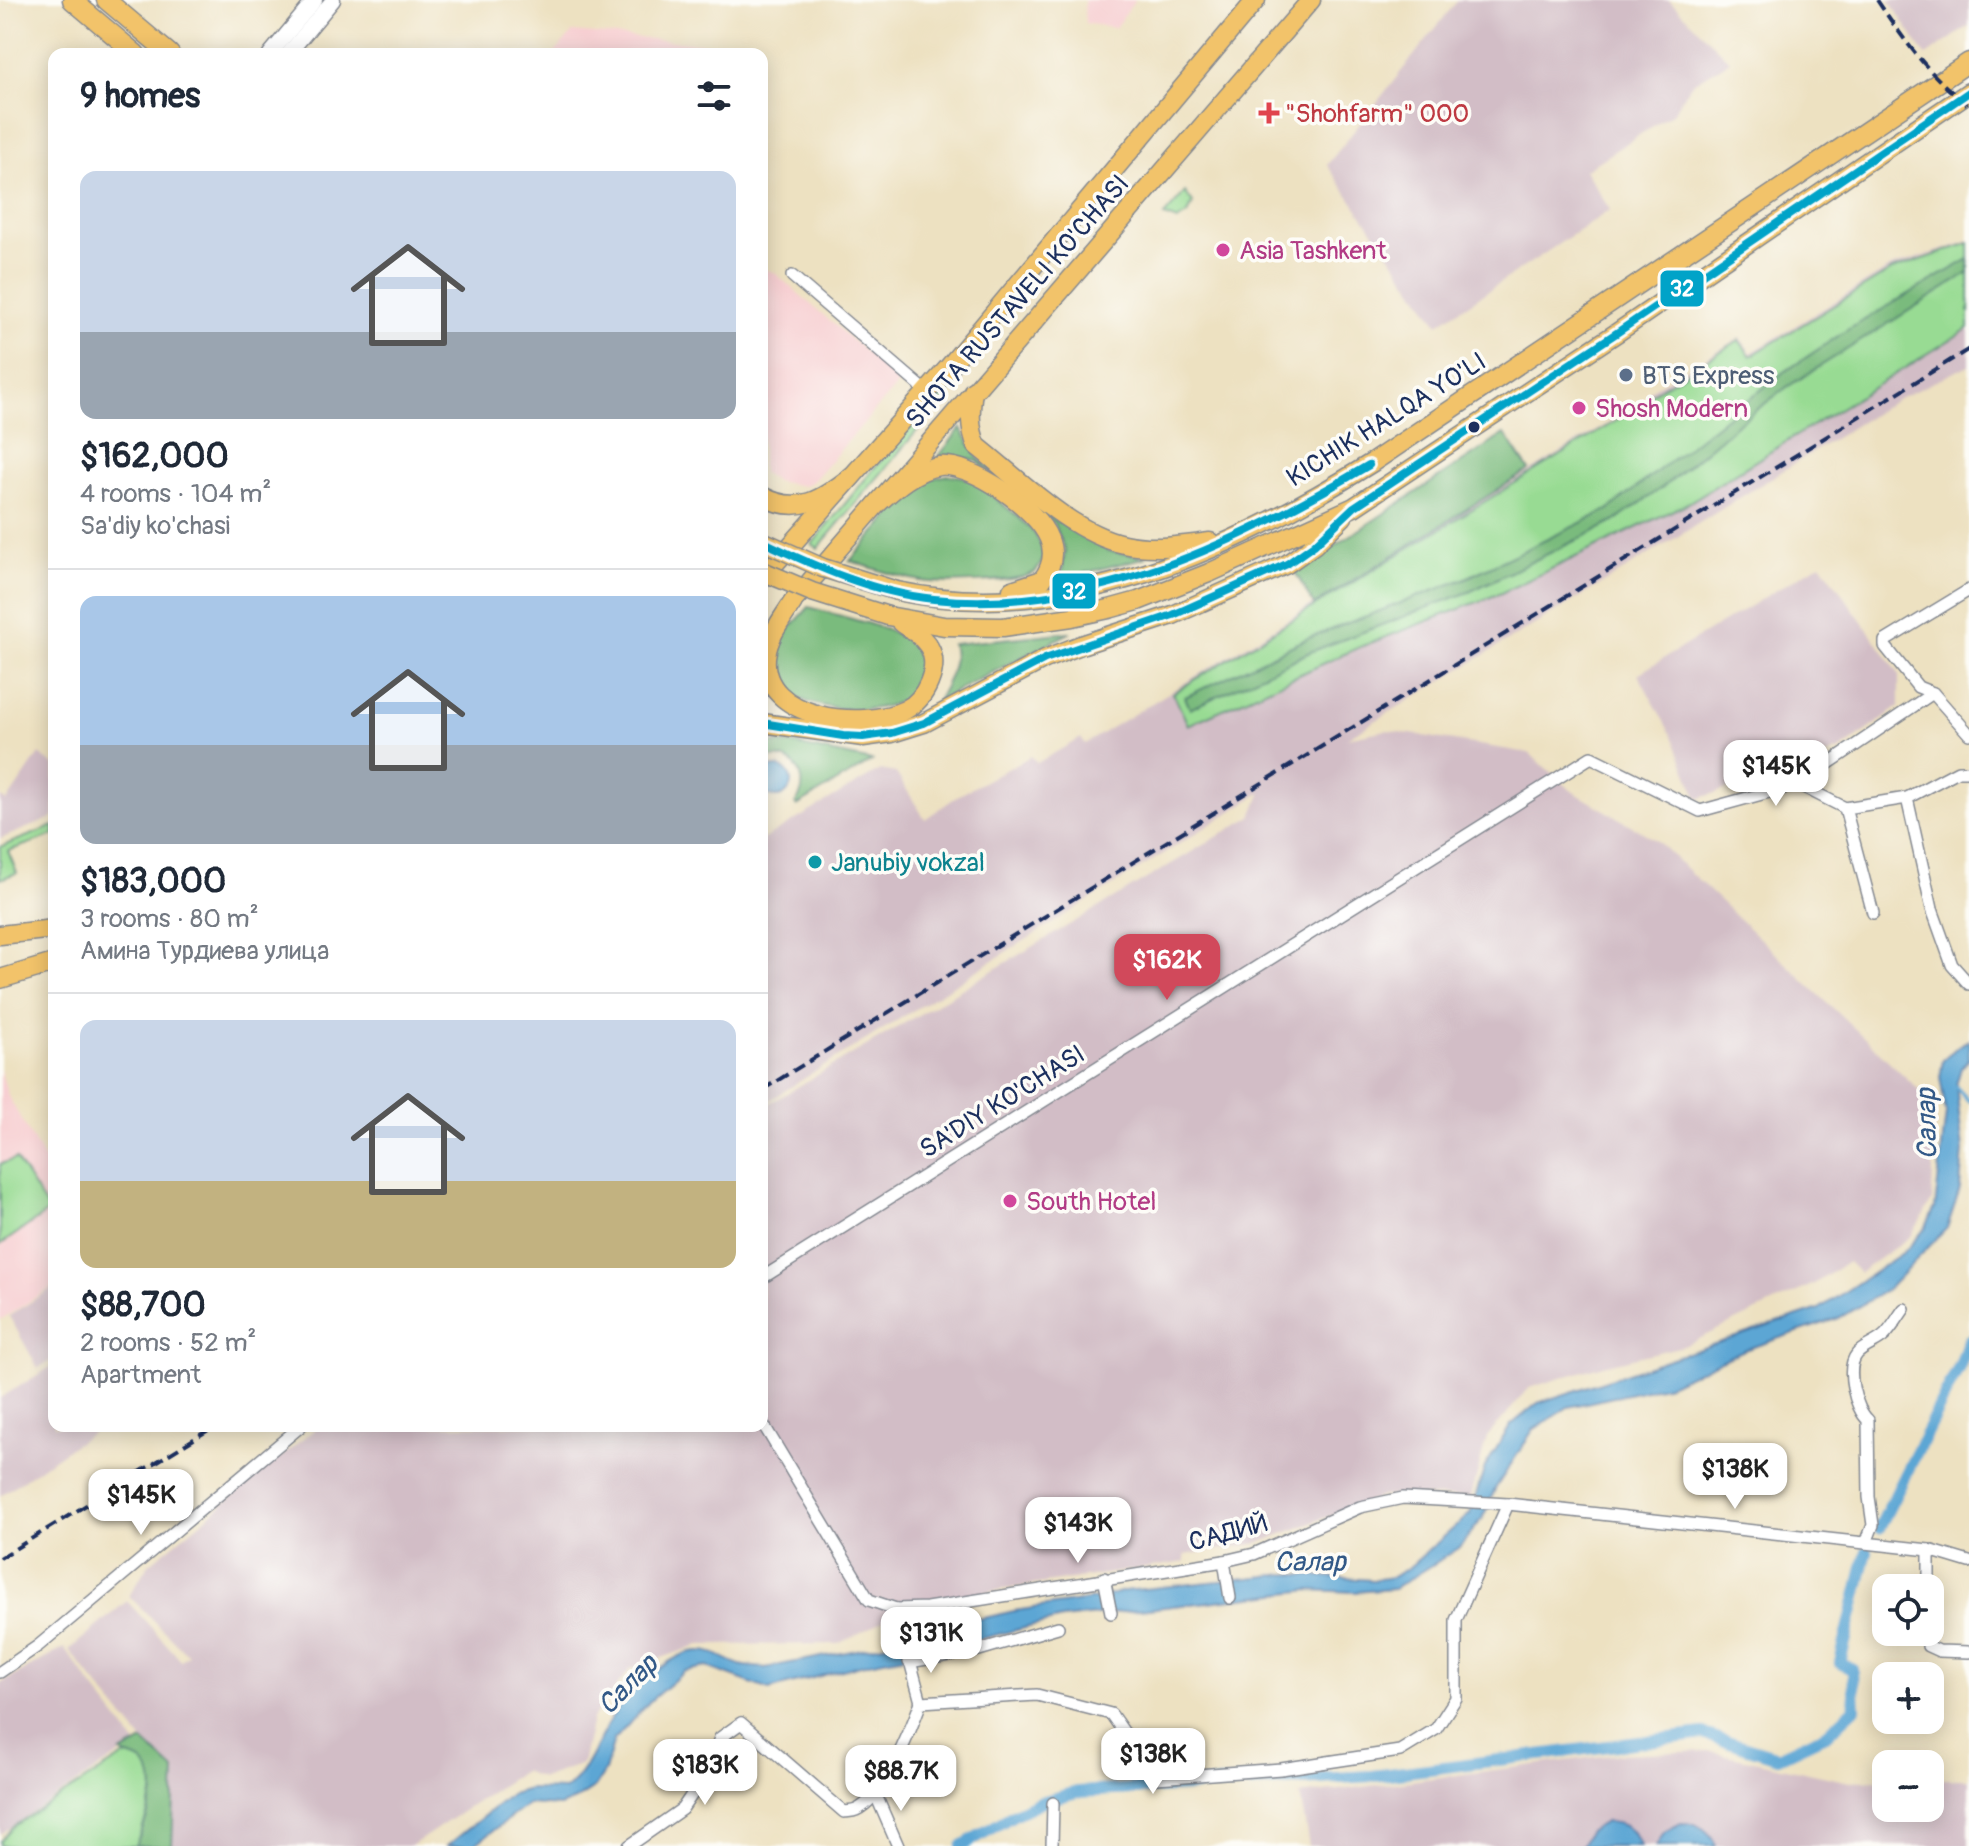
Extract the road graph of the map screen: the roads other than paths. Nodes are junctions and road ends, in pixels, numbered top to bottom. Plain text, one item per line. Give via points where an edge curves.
1 (72, 0) edge
2 (106, 0) edge
3 (315, 0) edge
4 (333, 0) edge
5 (1256, 0) edge
6 (1311, 0) edge
7 (129, 48) edge
8 (163, 48) edge
9 (275, 48) edge
10 (293, 48) edge
11 (1969, 62) edge
12 (1969, 92) edge
13 (792, 276) dead end
14 (1602, 309) junction
15 (1618, 332) junction
16 (973, 391) junction
17 (927, 392) junction
18 (852, 476) junction
19 (768, 499) edge
20 (876, 505) junction
21 (1354, 507) junction
22 (1231, 540) junction
23 (768, 544) edge
24 (768, 571) edge
25 (768, 574) edge
26 (1969, 590) edge
27 (962, 601) junction
28 (793, 602) junction
29 (888, 616) junction
30 (768, 629) edge
31 (768, 650) edge
32 (768, 675) edge
33 (1933, 693) junction
34 (768, 724) edge
35 (1969, 734) edge
36 (1969, 771) edge
37 (1798, 784) junction
38 (1907, 798) junction
39 (1845, 808) junction
40 (1873, 913) dead end
41 (48, 930) edge
42 (0, 935) edge
43 (48, 965) edge
44 (0, 979) edge
45 (1969, 984) edge
46 (768, 1274) edge
47 (1904, 1309) dead end
48 (294, 1432) edge
49 (768, 1432) edge
50 (1508, 1504) junction
51 (1866, 1543) junction
52 (1929, 1550) junction
53 (1224, 1561) junction
54 (1969, 1562) edge
55 (1929, 1574) edge
56 (1104, 1578) junction
57 (1230, 1598) dead end
58 (896, 1609) junction
59 (1111, 1613) dead end
60 (1058, 1627) dead end
61 (1928, 1646) edge
62 (1969, 1652) edge
63 (909, 1661) junction
64 (0, 1672) edge
65 (921, 1702) junction
66 (875, 1793) junction
67 (1053, 1803) dead end
68 (629, 1846) edge
69 (898, 1846) edge
70 (1052, 1846) edge

1 - 7 main road
2 - 8 main road
3 - 9 street
4 - 10 street
5 - 17 main road, SHOTA RUSTAVELI KO'CHASI
6 - 16 main road, SHOTA RUSTAVELI KO'CHASI
11 - 14 main road, KICHIK HALQA YO'LI
12 - 15 main road, KICHIK HALQA YO'LI
13 - 17 street
14 - 15 main road
14 - 22 main road, KICHIK HALQA YO'LI via 1345,480
15 - 21 main road, KICHIK HALQA YO'LI
16 - 20 main road, SHOTA RUSTAVELI KO'CHASI
16 - 22 main road via 969,412 977,446 1081,526 1135,546
17 - 18 main road, SHOTA RUSTAVELI KO'CHASI
18 - 19 main road via 820,499 799,506
18 - 24 main road, SHOTA RUSTAVELI KO'CHASI
20 - 27 main road via 928,469 957,466 993,483 1041,526 1052,552 1042,580
20 - 28 main road, SHOTA RUSTAVELI KO'CHASI
21 - 29 main road, KICHIK HALQA YO'LI via 1209,573 1109,609 1003,627 944,626
21 - 34 main road via 1287,564 1173,615 1045,659 924,723 863,737
22 - 27 main road, KICHIK HALQA YO'LI via 1102,587
23 - 27 main road, KICHIK HALQA YO'LI, bridge via 897,591
25 - 29 main road, KICHIK HALQA YO'LI, bridge
26 - 33 street via 1885,641 1918,687
28 - 30 main road, SHOTA RUSTAVELI KO'CHASI
28 - 31 main road
29 - 32 main road via 916,632 928,646 933,665 923,693 905,710 887,716 830,718 780,696
33 - 35 street
33 - 37 street
36 - 38 street via 1958,771
37 - 39 street
37 - 46 street, SA'DIY KO'CHASI via 1700,811 1591,757
38 - 39 street
38 - 45 street via 1932,909 1952,965
39 - 40 street
41 - 42 main road
43 - 44 main road
47 - 51 street via 1884,1336 1857,1354 1851,1367 1856,1396 1868,1420 1873,1525
48 - 64 street
49 - 58 street via 869,1600
50 - 51 street, САДИЙ
50 - 53 street, САДИЙ via 1403,1498 1360,1507 1254,1554
50 - 65 street via 1456,1620 1456,1698 1436,1729 1400,1751 1281,1769 1156,1778 1111,1714 1037,1695
51 - 52 street, САДИЙ
52 - 54 street, САДИЙ
52 - 55 street
53 - 56 street, САДИЙ
53 - 57 street
56 - 58 street, САДИЙ
56 - 59 street
58 - 63 street
60 - 63 street via 979,1650
61 - 62 street
63 - 65 street
65 - 66 street via 903,1750
66 - 68 street via 857,1810 844,1812 741,1723 720,1738 708,1771 682,1809
66 - 69 street
67 - 70 street

